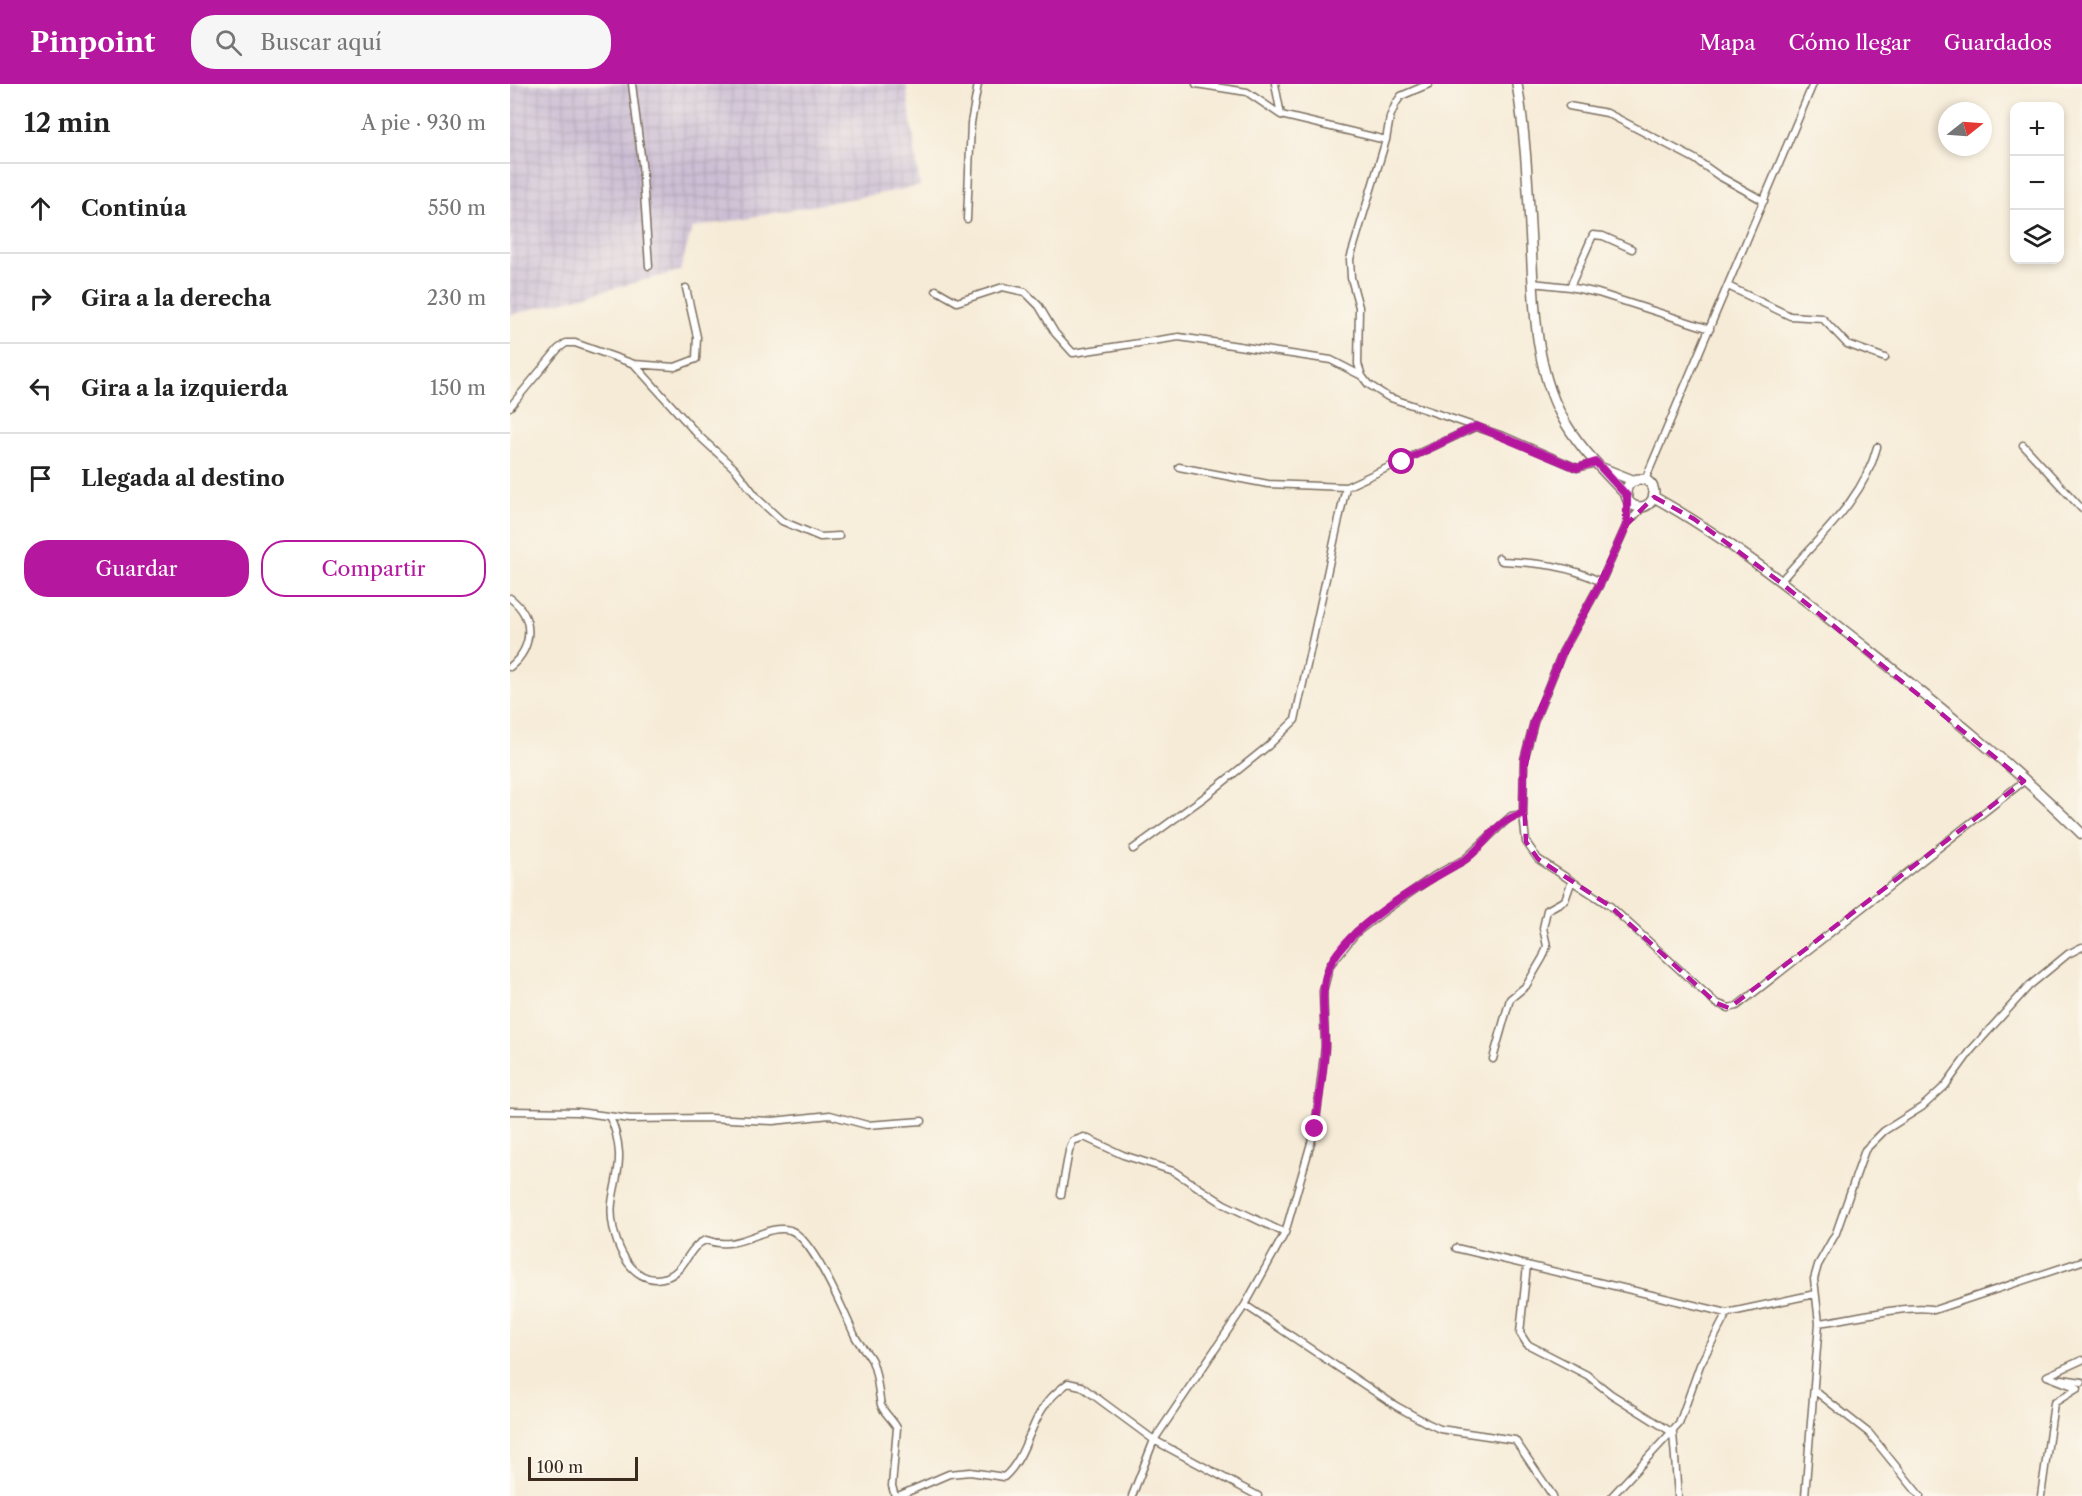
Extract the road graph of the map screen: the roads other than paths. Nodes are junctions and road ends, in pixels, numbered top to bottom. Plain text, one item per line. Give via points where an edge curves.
1 (632, 84) edge
2 (978, 84) edge
3 (1196, 84) edge
4 (1275, 84) edge
5 (1429, 84) edge
6 (1518, 84) edge
7 (1814, 84) edge
8 (1569, 106) dead end
9 (1281, 115) junction
10 (1386, 140) junction
11 (1764, 201) junction
12 (967, 219) dead end
13 (1632, 249) dead end
14 (649, 266) dead end
15 (1532, 283) junction
16 (1728, 286) junction
17 (1570, 287) junction
18 (686, 288) dead end
19 (936, 290) dead end
20 (1710, 329) junction
21 (1885, 358) dead end
22 (634, 364) junction
23 (1362, 376) junction
24 (510, 407) edge
25 (1476, 426) junction
26 (2023, 445) dead end
27 (1877, 447) dead end
28 (1598, 465) junction
29 (1179, 467) dead end
30 (1640, 481) junction
31 (1346, 487) junction
32 (1654, 497) junction
33 (1628, 499) junction
34 (1643, 507) junction
35 (2082, 509) edge
36 (1627, 524) junction
37 (839, 536) dead end
38 (1499, 558) dead end
39 (1601, 582) junction
40 (1780, 582) junction
41 (510, 598) edge
42 (510, 666) edge
43 (2024, 781) junction
44 (1523, 814) junction
45 (2082, 834) edge
46 (1133, 849) dead end
47 (1571, 883) junction
48 (2082, 947) edge
49 (1493, 1059) dead end
50 (510, 1111) edge
51 (610, 1118) junction
52 (922, 1121) dead end
53 (1061, 1195) dead end
54 (1285, 1233) junction
55 (1456, 1248) dead end
56 (2082, 1261) edge
57 (1527, 1265) junction
58 (1815, 1294) junction
59 (1245, 1305) junction
60 (1728, 1313) junction
61 (1819, 1323) junction
62 (2082, 1360) edge
63 (2047, 1376) junction
64 (2082, 1382) edge
65 (1815, 1391) junction
66 (1673, 1433) junction
67 (1154, 1440) junction
68 (896, 1496) edge
69 (1132, 1496) edge
70 (1258, 1496) edge
71 (1553, 1496) edge
72 (1612, 1496) edge
73 (1678, 1496) edge
74 (1805, 1496) edge
75 (1920, 1496) edge
76 (2041, 1496) edge

1 - 14 street
2 - 12 street via 971,123
3 - 9 street via 1247,92
4 - 9 street
5 - 10 street via 1401,96 1390,117
6 - 15 main road
7 - 11 street
8 - 11 street via 1607,113
9 - 10 street
10 - 23 street via 1350,258 1350,278 1359,308 1358,364
11 - 16 street
13 - 17 street via 1593,235
15 - 17 street
15 - 28 main road via 1552,396 1569,430
16 - 20 street
16 - 21 street via 1790,315 1822,318 1847,344
17 - 20 street
18 - 22 street via 697,337 696,359 675,367
19 - 23 street via 957,302 1003,287 1025,292 1073,353 1179,337 1331,360
20 - 30 street
22 - 24 street via 566,343
22 - 37 street via 782,521 820,537
23 - 25 street via 1388,397
25 - 28 street via 1577,468
25 - 31 street
26 - 35 street
27 - 40 street via 1870,472 1846,507
28 - 30 main road
28 - 33 main road
29 - 31 street via 1268,484
30 - 32 main road via 1652,485
30 - 33 main road via 1627,489
31 - 46 street via 1295,720 1206,796
32 - 34 main road
32 - 40 main road via 1694,519
33 - 34 main road
33 - 36 street
34 - 36 street
36 - 39 street
38 - 39 street via 1577,570
39 - 44 street via 1562,653 1534,722 1524,760
40 - 43 main road via 1900,675
41 - 42 street via 524,612 528,629 525,652
43 - 45 main road
43 - 47 street via 1730,1008 1716,1003 1610,906
44 - 47 street via 1526,842 1538,859
44 - 54 street via 1511,816 1466,860 1434,876 1386,909 1357,932 1330,965 1323,991 1325,1047 1315,1129
47 - 49 street via 1565,900 1546,910 1543,928 1547,946 1526,986 1510,999
48 - 58 street via 2030,986 1972,1049 1946,1086 1884,1131 1865,1150 1836,1233 1818,1265
50 - 51 street via 578,1112
51 - 52 street via 773,1121 830,1115 867,1125
51 - 68 street via 619,1150 612,1218 620,1248 631,1268 652,1277 668,1277 688,1260 695,1245 706,1240 726,1245 778,1229 798,1236 819,1264 854,1334 872,1360 882,1408 897,1428 892,1486
53 - 54 street via 1069,1151 1073,1141 1084,1137 1173,1171 1224,1204
54 - 59 street
55 - 57 street
56 - 61 street via 1934,1311 1928,1308
57 - 60 street
57 - 66 street via 1520,1333 1527,1344 1587,1375
58 - 60 street
58 - 61 street
59 - 67 street
59 - 71 street via 1427,1423 1515,1440
60 - 66 street via 1700,1365
61 - 65 street
62 - 63 street
63 - 64 street
63 - 76 street via 2078,1388 2054,1403
65 - 74 street
65 - 75 street via 1869,1433
66 - 72 street
66 - 73 street
67 - 68 street via 1081,1386 1068,1383 1049,1400 1017,1467 1004,1478 970,1472 949,1474
67 - 69 street
67 - 70 street

